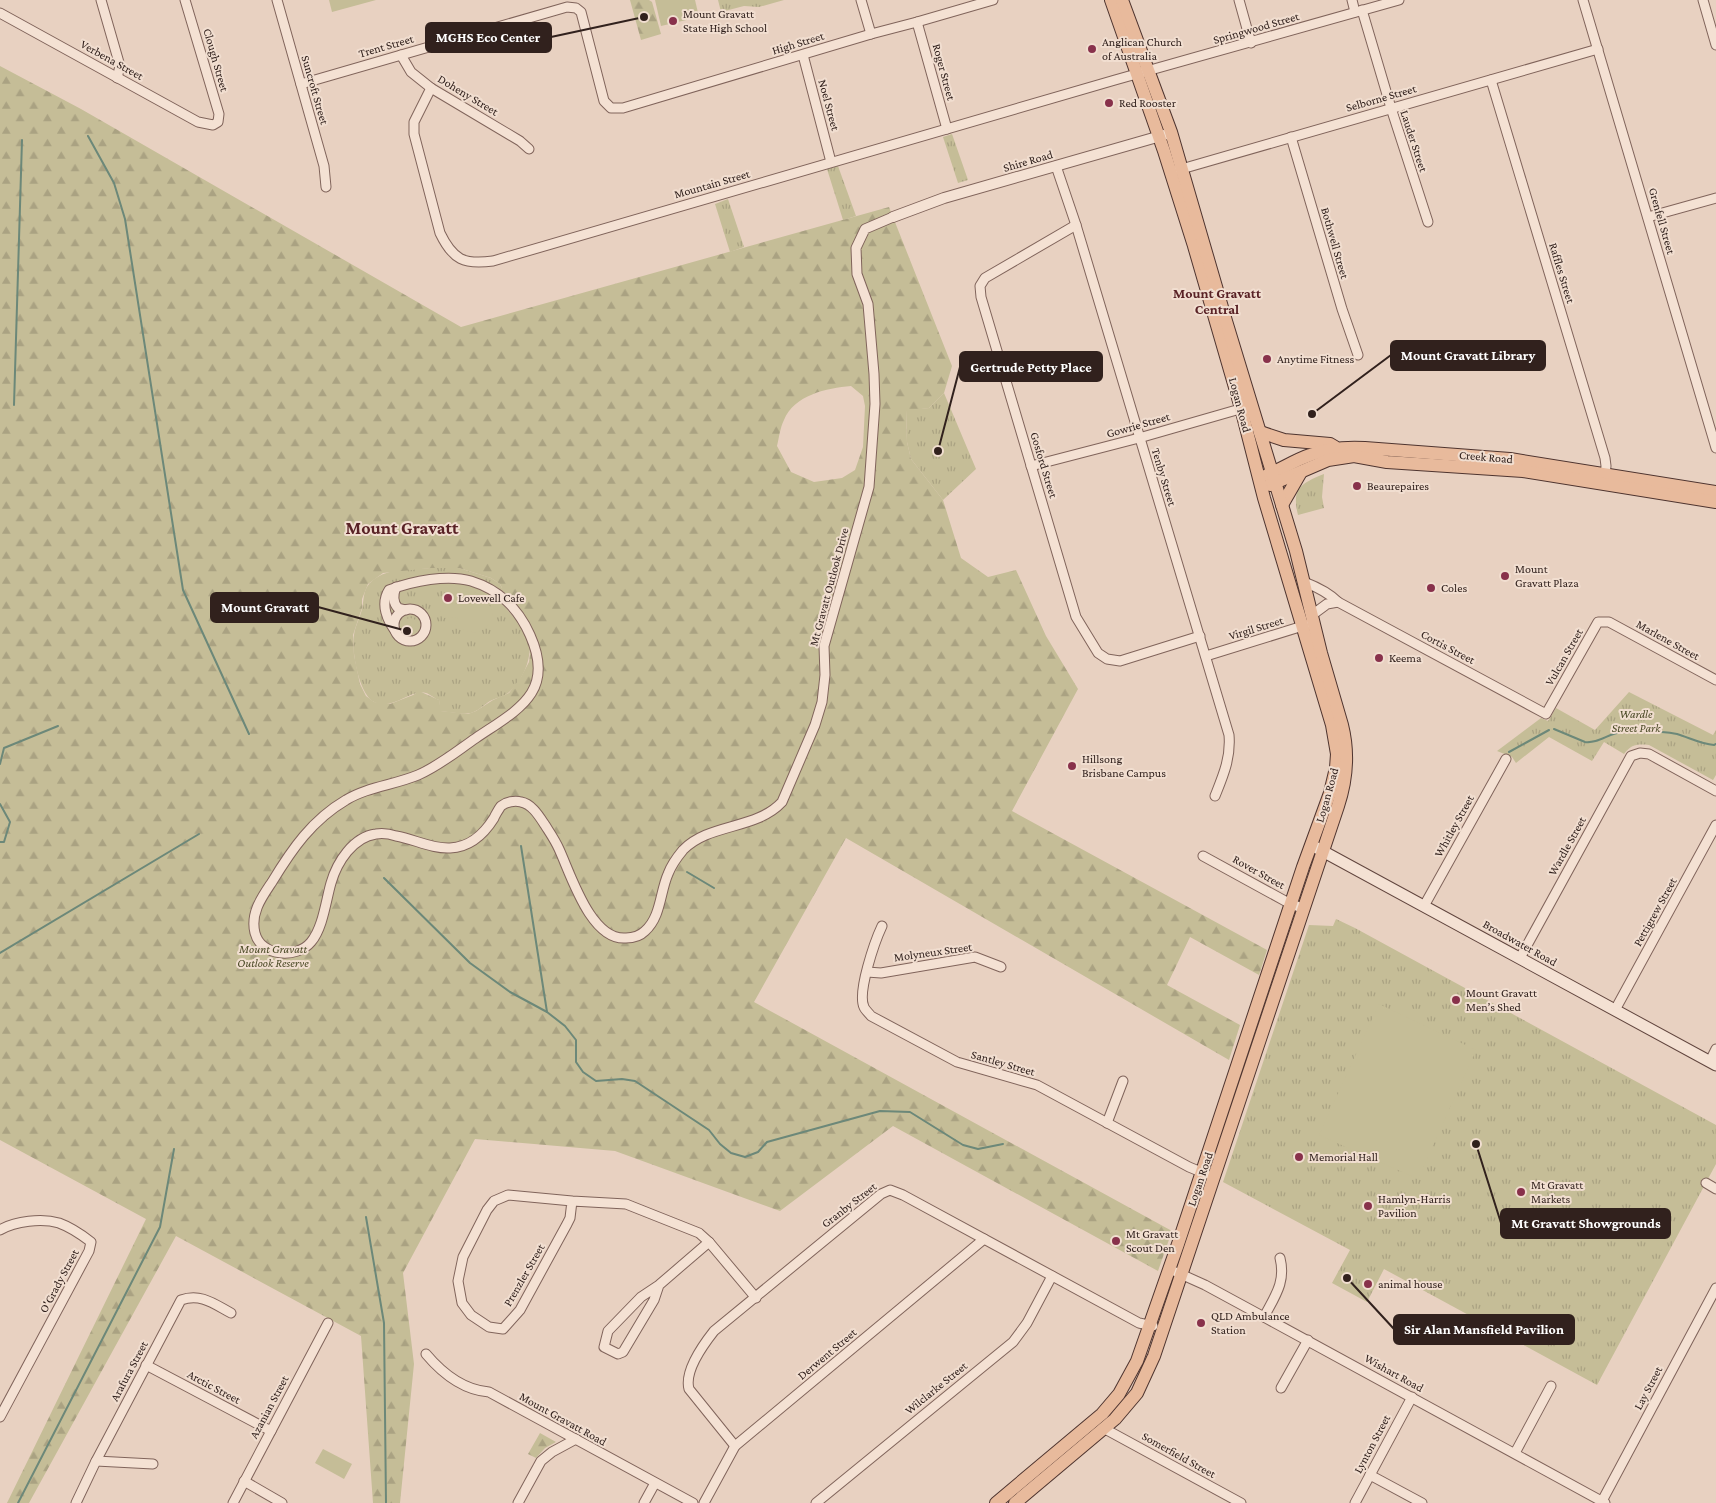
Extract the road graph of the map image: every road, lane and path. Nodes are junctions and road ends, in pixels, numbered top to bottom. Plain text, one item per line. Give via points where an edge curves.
1 (101, 0) edge
2 (186, 0) edge
3 (277, 0) edge
4 (861, 0) edge
5 (993, 0) edge
6 (1111, 0) edge
7 (1122, 0) edge
8 (1239, 0) edge
9 (1352, 0) edge
10 (1399, 0) edge
11 (1584, 0) edge
12 (1703, 0) edge
13 (1359, 11) junction
14 (0, 13) edge
15 (917, 22) junction
16 (871, 34) junction
17 (1251, 43) junction
18 (1716, 45) edge
19 (1598, 49) junction
20 (401, 55) junction
21 (803, 55) junction
22 (1143, 73) junction
23 (117, 78) junction
24 (1492, 80) junction
25 (301, 84) junction
26 (431, 88) junction
27 (611, 108) joint
28 (1390, 108) junction
29 (213, 125) joint
30 (947, 129) junction
31 (1165, 134) junction
32 (1291, 137) junction
33 (529, 149) dead end
34 (831, 162) junction
35 (1056, 166) junction
36 (1177, 170) junction
37 (326, 187) dead end
38 (1716, 198) edge
39 (893, 217) joint
40 (1648, 217) junction
41 (1428, 222) dead end
42 (1076, 225) junction
43 (1358, 355) dead end
44 (1246, 407) junction
45 (1260, 432) junction
46 (1139, 438) junction
47 (1337, 448) junction
48 (1716, 448) edge
49 (1031, 466) junction
50 (1301, 472) junction
51 (1605, 475) junction
52 (1274, 478) junction
53 (1260, 483) junction
54 (1716, 492) edge
55 (1716, 502) edge
56 (1282, 505) junction
57 (1304, 582) junction
58 (396, 587) junction
59 (1338, 602) junction
60 (406, 610) junction
61 (1310, 621) junction
62 (1609, 622) joint
63 (397, 633) junction
64 (1200, 636) junction
65 (1206, 656) junction
66 (1716, 680) edge
67 (1546, 714) joint
68 (1506, 759) dead end
69 (1716, 791) edge
70 (1214, 796) dead end
71 (1716, 825) edge
72 (1311, 846) junction
73 (1323, 851) junction
74 (1203, 856) dead end
75 (1291, 904) junction
76 (1424, 906) junction
77 (1304, 909) junction
78 (882, 926) dead end
79 (1520, 958) junction
80 (1001, 968) dead end
81 (867, 972) junction
82 (1615, 1010) junction
83 (1716, 1050) edge
84 (1713, 1063) edge
85 (1123, 1081) dead end
86 (1107, 1123) junction
87 (1208, 1174) junction
88 (1706, 1183) dead end
89 (1716, 1188) edge
90 (572, 1201) junction
91 (0, 1230) edge
92 (984, 1239) junction
93 (709, 1242) junction
94 (1280, 1258) dead end
95 (1168, 1269) junction
96 (1181, 1274) junction
97 (1052, 1276) junction
98 (659, 1285) junction
99 (1716, 1288) edge
100 (756, 1298) junction
101 (231, 1313) dead end
102 (1264, 1317) junction
103 (1165, 1322) junction
104 (328, 1323) dead end
105 (1148, 1326) junction
106 (1308, 1340) junction
107 (426, 1354) dead end
108 (146, 1365) junction
109 (1551, 1386) dead end
110 (1281, 1388) dead end
111 (1412, 1397) junction
112 (0, 1417) edge
113 (1105, 1429) junction
114 (271, 1431) junction
115 (576, 1439) junction
116 (735, 1446) junction
117 (1515, 1453) junction
118 (96, 1461) junction
119 (153, 1464) dead end
120 (1370, 1475) junction
121 (244, 1481) junction
122 (655, 1483) junction
123 (1016, 1499) edge
124 (1603, 1502) edge
125 (76, 1503) edge
126 (233, 1503) edge
127 (282, 1503) edge
128 (518, 1503) edge
129 (644, 1503) edge
130 (692, 1503) edge
131 (704, 1503) edge
132 (816, 1503) edge
133 (996, 1503) edge
134 (1241, 1503) edge
135 (1355, 1503) edge
136 (1422, 1503) edge

1 - 23 street via 120,66
2 - 29 street, Clough Street via 219,114 218,122
3 - 25 street, Suncroft Street
4 - 16 street
5 - 15 street, High Street
6 - 22 main road, Logan Road
7 - 22 main road, Logan Road
8 - 17 street
9 - 13 street, Lauder Street
10 - 13 street, Springwood Street
11 - 19 street, Grenfell Street
12 - 18 street
13 - 17 street, Springwood Street
13 - 28 street, Lauder Street
14 - 23 street, Verbena Street
15 - 16 street, High Street
15 - 30 street, Roger Street
16 - 21 street, High Street
17 - 22 street, Springwood Street
19 - 24 street, Selborne Street
19 - 40 street, Grenfell Street
20 - 25 street, Trent Street
20 - 26 street, Doheny Street via 411,72
20 - 27 street, Trent Street via 567,7 576,8 581,12 604,101
21 - 27 street, High Street via 623,108
21 - 34 street, Noel Street
22 - 30 street, Mountain Street
22 - 31 main road, Logan Road
23 - 29 street, Verbena Street via 198,122
24 - 28 street, Selborne Street
24 - 51 street, Raffles Street via 1605,458
25 - 37 street, Suncroft Street via 324,166
26 - 33 street, Doheny Street
26 - 34 street, Mountain Street via 414,122 414,134 440,233 458,258 476,263 494,261
28 - 32 street, Selborne Street
28 - 41 street, Lauder Street
30 - 34 street, Mountain Street
31 - 35 street, Shire Road
31 - 36 main road, Logan Road
32 - 36 street, Selborne Street
32 - 43 street, Bothwell Street
35 - 39 street, Shire Road via 944,198
35 - 42 street, Tenby Street
36 - 44 main road, Logan Road
38 - 40 street
39 - 58 street, Mt Gravatt Outlook Drive via 865,229 856,248 857,274 868,304 874,374 869,487 824,646 822,702 815,725 782,802 774,811 760,818 710,834 682,852 668,874 661,902 646,931 631,938 618,939 601,929 585,907 557,844 535,811 523,802 509,802 501,806 479,838 453,848 434,847 377,833 364,838 352,846 332,878 323,915 310,944 286,954 262,946 255,934 258,904 288,855 318,820 359,793 416,776 446,759 523,705 537,682 539,665 535,646 514,607 501,596 460,579
40 - 48 street, Grenfell Street
42 - 46 street, Tenby Street
42 - 49 street, Gosford Street via 985,278 980,286
44 - 45 main road, Logan Road
44 - 46 street, Gowrie Street
44 - 53 main road, Logan Road
45 - 47 main road via 1284,440 1330,444
45 - 52 main road, Logan Road
46 - 49 street, Gowrie Street
46 - 64 street, Tenby Street
47 - 51 main road, Creek Road via 1480,455
47 - 52 main road, Creek Road via 1309,455
49 - 64 street, Gosford Street via 1076,617 1098,653 1107,659 1120,661
50 - 52 main road, Creek Road
50 - 55 main road, Creek Road via 1328,460 1360,456 1387,462 1523,471
50 - 56 main road
51 - 54 main road, Creek Road
52 - 53 main road, Creek Road
52 - 56 main road, Logan Road
53 - 61 main road, Logan Road
56 - 57 main road, Logan Road
57 - 59 street, Cortis Street
57 - 61 main road, Logan Road
58 - 60 street via 394,602 398,608
58 - 63 street via 387,592 385,604 387,620
59 - 61 street via 1327,604
59 - 67 street, Cortis Street
60 - 63 street via 396,620
60 - 63 street via 416,611 424,617 424,632 422,637 412,641
61 - 65 street, Virgil Street
61 - 72 main road, Logan Road via 1336,754 1334,779
61 - 73 main road, Logan Road via 1342,725 1346,751 1343,792
62 - 66 street, Marlene Street
62 - 67 street, Vulcan Street via 1598,622
64 - 65 street, Tenby Street
65 - 70 street, Tenby Street via 1230,747 1229,760
68 - 76 street, Whitley Street
69 - 79 street, Wardle Street via 1649,754 1640,752 1631,756
71 - 82 street, Pettigrew Street
72 - 73 main road, Broadwater Road
72 - 75 main road, Logan Road
73 - 76 main road, Broadwater Road
73 - 77 main road, Logan Road
74 - 75 street, Rover Street
75 - 77 street, Rover Street
75 - 87 main road, Logan Road
76 - 79 main road, Broadwater Road
77 - 87 main road, Logan Road
78 - 81 street, Santley Street
79 - 82 main road, Broadwater Road
80 - 81 street, Molyneux Street via 975,957 881,973
81 - 86 street, Santley Street via 863,995 864,1006 871,1016 957,1062 1037,1085
82 - 84 main road, Broadwater Road
83 - 84 street
85 - 86 street
86 - 87 street, Santley Street
87 - 95 main road, Logan Road
87 - 96 main road, Logan Road
88 - 89 street
90 - 90 street, Prenzler Street via 508,1194 494,1201 463,1256 458,1281 462,1302 471,1315 489,1326 503,1329 520,1310 570,1218
90 - 93 street, Prenzler Street via 626,1204 699,1233
91 - 112 street, O'Grady Street via 41,1221 60,1224 91,1242
92 - 97 street, Granby Street
92 - 100 street, Granby Street via 890,1190 881,1194
92 - 116 street, Derwent Street
93 - 98 street
93 - 100 street, Prenzler Street
94 - 102 street via 1280,1287
95 - 96 street, Wishart Road
95 - 105 main road, Logan Road
96 - 102 street, Wishart Road
96 - 103 main road, Logan Road
97 - 105 street, Granby Street
97 - 132 street, Wilclarke Street via 1027,1323 1012,1342
98 - 98 street via 654,1300 623,1352 618,1354 604,1347 608,1331 641,1296
99 - 124 street, Lay Street
100 - 116 street, Granby Street via 714,1331 688,1377 689,1389
101 - 108 street, Arafura Street via 201,1297 181,1300
102 - 106 street, Wishart Road
103 - 105 street
103 - 113 main road, Logan Road via 1140,1386 1124,1410
104 - 114 street, Azanian Street
105 - 123 main road, Logan Road via 1137,1361 1110,1405
106 - 110 street
106 - 111 street, Wishart Road
107 - 115 street, Mount Gravatt Road via 452,1379 477,1391 489,1392
108 - 114 street, Arctic Street
108 - 118 street, Arafura Street
109 - 117 street
111 - 117 street, Wishart Road
111 - 120 street, Lynton Street
113 - 123 main road, Logan Road
113 - 134 street, Somerfield Street
114 - 121 street, Azanian Street
115 - 122 street, Mount Gravatt Road
115 - 128 street via 541,1461
116 - 131 street, Derwent Street
117 - 124 street, Wishart Road
118 - 119 street
118 - 125 street, Arafura Street
120 - 135 street, Lynton Street
120 - 136 street
121 - 126 street, Azanian Street
121 - 127 street
122 - 129 street
122 - 130 street, Mount Gravatt Road
123 - 133 main road, Logan Road

